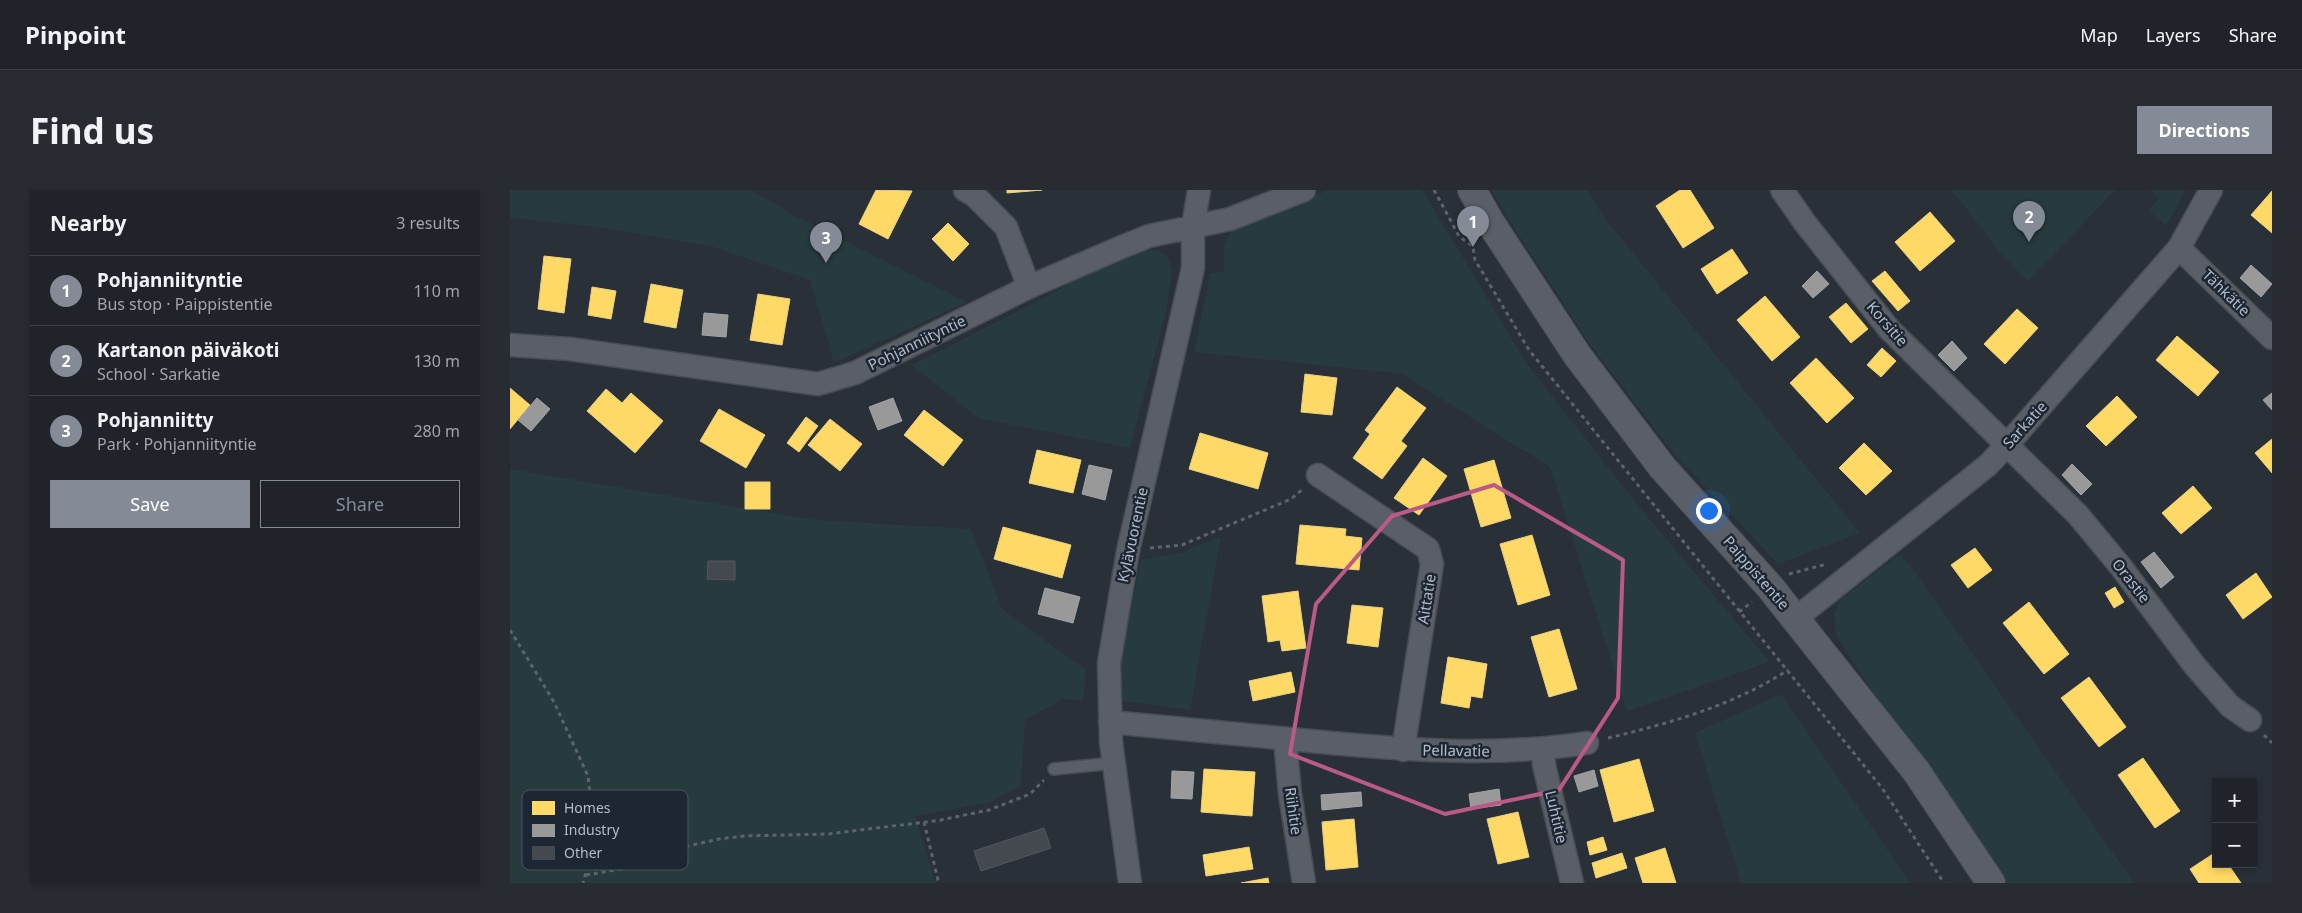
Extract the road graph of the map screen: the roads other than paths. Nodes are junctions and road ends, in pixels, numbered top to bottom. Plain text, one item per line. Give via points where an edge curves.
1 (965, 190) edge
2 (1199, 190) edge
3 (1304, 190) edge
4 (1472, 190) edge
5 (1782, 190) edge
6 (2211, 190) edge
7 (1193, 227) junction
8 (2179, 248) junction
9 (1029, 287) junction
10 (2272, 338) edge
11 (510, 345) edge
12 (2008, 445) junction
13 (1318, 474) road end
14 (1796, 619) junction
15 (2250, 720) dead end
16 (1110, 722) junction
17 (1285, 739) junction
18 (1587, 743) road end
19 (1403, 750) junction
20 (1542, 750) junction
21 (1114, 763) junction
22 (1054, 769) dead end
23 (1130, 883) edge
24 (1304, 883) edge
25 (1572, 883) edge
26 (1990, 883) edge

1 - 9 street via 1006,227
2 - 7 street, Kylävuorentie
3 - 7 street, Pohjanniityntie via 1230,220
4 - 14 street, Paippistentie via 1582,362 1662,467
5 - 12 street, Korsitie via 1889,329
6 - 8 street, Sarkatie
7 - 9 street, Pohjanniityntie via 1150,236
7 - 16 street, Kylävuorentie via 1193,268 1128,551 1109,663
8 - 10 street, Tähkätie
8 - 12 street, Sarkatie
9 - 11 street, Pohjanniityntie via 855,373 818,384 570,349
12 - 14 street, Sarkatie via 1988,465
12 - 15 street, Orastie via 2078,516 2230,706
13 - 19 street, Aittatie via 1428,549 1432,564
14 - 26 street, Paippistentie via 1916,771
16 - 17 street, Pellavatie
16 - 21 street, Kylävuorentie
17 - 19 street, Pellavatie
17 - 24 street, Riihitie
18 - 20 street, Pellavatie
19 - 20 street, Pellavatie
20 - 25 street, Luhtitie
21 - 22 lane
21 - 23 street, Kylävuorentie

